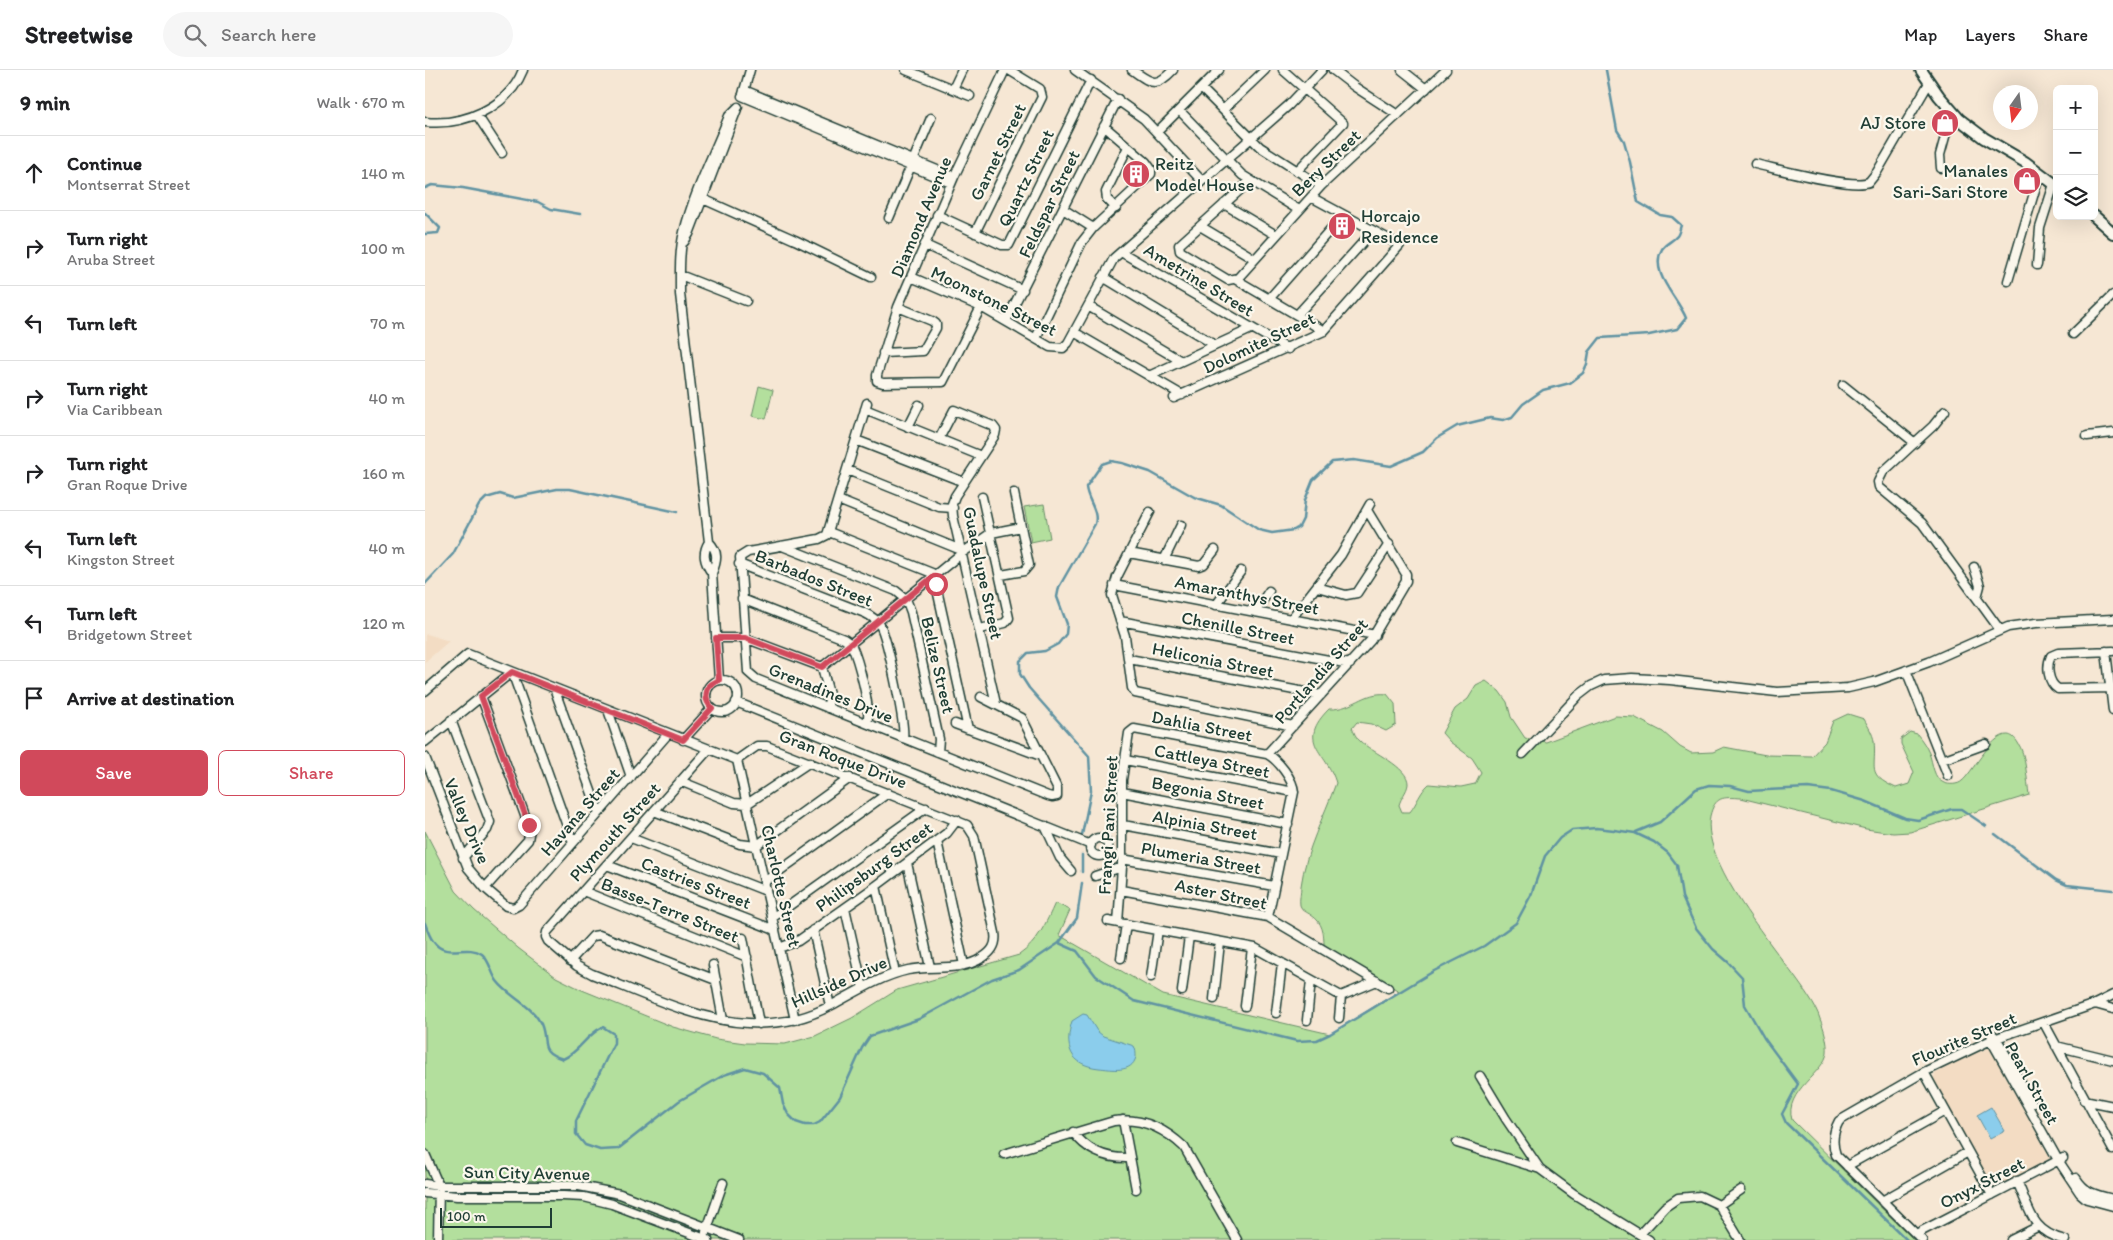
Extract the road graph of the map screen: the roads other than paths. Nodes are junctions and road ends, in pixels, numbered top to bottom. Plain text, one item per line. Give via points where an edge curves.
1 (523, 70) edge
2 (750, 70) edge
3 (909, 70) edge
4 (961, 70) edge
5 (1005, 70) edge
6 (1009, 70) edge
7 (1075, 70) edge
8 (1132, 70) edge
9 (1173, 70) edge
10 (1219, 70) edge
11 (1265, 70) edge
12 (1283, 70) edge
13 (1321, 70) edge
14 (1333, 70) edge
15 (1402, 70) edge
16 (1446, 70) edge
17 (1921, 70) edge
18 (1091, 80) junction
19 (1929, 83) junction
20 (1201, 88) junction
21 (953, 89) junction
22 (1305, 89) junction
23 (1426, 89) junction
24 (743, 93) junction
25 (970, 96) dead end
26 (1118, 99) junction
27 (737, 107) junction
28 (1179, 110) junction
29 (1223, 110) junction
30 (1952, 112) junction
31 (477, 115) junction
32 (1398, 115) junction
33 (931, 118) dead end
34 (425, 122) edge
35 (1104, 126) junction
36 (1157, 132) junction
37 (1250, 138) junction
38 (1127, 147) junction
39 (502, 154) dead end
40 (1227, 159) junction
41 (912, 163) junction
42 (1755, 164) dead end
43 (1941, 168) dead end
44 (1297, 171) junction
45 (2040, 173) junction
46 (952, 180) junction
47 (1202, 181) junction
48 (1250, 181) junction
49 (2053, 183) edge
50 (1321, 186) junction
51 (2053, 191) edge
52 (1311, 197) junction
53 (703, 199) junction
54 (1224, 204) junction
55 (1116, 208) junction
56 (1063, 209) junction
57 (1299, 210) junction
58 (937, 215) junction
59 (1343, 215) junction
60 (889, 218) dead end
61 (2098, 219) edge
62 (1200, 226) junction
63 (1093, 228) junction
64 (1373, 231) junction
65 (2113, 232) edge
66 (975, 233) junction
67 (1276, 235) junction
68 (682, 243) junction
69 (925, 245) junction
70 (1121, 252) junction
71 (1255, 259) junction
72 (2037, 264) dead end
73 (680, 275) junction
74 (871, 277) dead end
75 (911, 277) junction
76 (1103, 277) junction
77 (1233, 280) junction
78 (2008, 281) dead end
79 (1023, 290) junction
80 (2113, 295) edge
81 (1269, 299) junction
82 (746, 301) dead end
83 (1088, 306) junction
84 (898, 307) junction
85 (981, 307) junction
86 (1297, 315) junction
87 (1006, 321) junction
88 (1251, 329) junction
89 (1324, 331) junction
90 (1074, 332) junction
91 (2073, 334) dead end
92 (1035, 338) junction
93 (1215, 345) junction
94 (1288, 349) junction
95 (883, 353) junction
96 (1181, 361) junction
97 (1149, 376) junction
98 (1843, 385) dead end
99 (919, 404) dead end
100 (1945, 411) dead end
101 (908, 427) junction
102 (2113, 433) edge
103 (2087, 436) dead end
104 (939, 439) junction
105 (856, 440) junction
106 (1915, 443) junction
107 (981, 456) junction
108 (847, 470) junction
109 (964, 482) junction
110 (1014, 492) dead end
111 (982, 497) dead end
112 (838, 500) junction
113 (953, 508) junction
114 (1149, 512) dead end
115 (1181, 525) dead end
116 (1021, 527) junction
117 (829, 532) junction
118 (991, 533) junction
119 (709, 542) junction
120 (1389, 544) junction
121 (782, 546) junction
122 (1215, 550) dead end
123 (962, 551) junction
124 (1129, 553) junction
125 (1164, 560) junction
126 (739, 564) junction
127 (1974, 568) dead end
128 (1241, 571) dead end
129 (712, 573) junction
130 (1001, 575) junction
131 (934, 576) junction
132 (1114, 585) junction
133 (1317, 587) junction
134 (1269, 591) dead end
135 (1977, 597) junction
136 (742, 599) junction
137 (906, 599) junction
138 (1217, 604) junction
139 (1255, 612) junction
140 (1291, 619) junction
141 (2113, 619) edge
142 (1120, 621) junction
143 (878, 622) junction
144 (980, 629) junction
145 (2000, 630) junction
146 (1375, 635) junction
147 (716, 638) junction
148 (745, 638) junction
149 (851, 644) junction
150 (2109, 651) edge
151 (1129, 659) junction
152 (1350, 664) junction
153 (822, 667) junction
154 (1906, 670) junction
155 (512, 672) junction
156 (719, 680) junction
157 (554, 688) junction
158 (2111, 688) edge
159 (425, 691) edge
160 (1321, 695) junction
161 (481, 696) junction
162 (981, 697) dead end
163 (736, 702) junction
164 (996, 704) junction
165 (712, 708) junction
166 (827, 708) junction
167 (608, 710) junction
168 (2113, 711) edge
169 (451, 720) junction
170 (867, 723) junction
171 (955, 724) dead end
172 (1293, 726) junction
173 (968, 728) junction
174 (1131, 730) joint
175 (668, 734) junction
176 (903, 738) junction
177 (683, 740) junction
178 (425, 742) edge
179 (1986, 744) dead end
180 (709, 749) junction
181 (938, 752) junction
182 (1267, 754) junction
183 (1523, 754) dead end
184 (1041, 756) junction
185 (425, 757) edge
186 (737, 760) junction
187 (1125, 760) junction
188 (1942, 760) junction
189 (809, 762) junction
190 (1949, 776) dead end
191 (631, 777) junction
192 (850, 778) junction
193 (680, 781) junction
194 (1122, 792) junction
195 (1294, 792) junction
196 (888, 793) junction
197 (747, 804) junction
198 (926, 808) junction
199 (654, 811) junction
200 (599, 813) junction
201 (957, 820) junction
202 (1288, 824) junction
203 (1123, 825) junction
204 (1045, 826) junction
205 (631, 838) junction
206 (937, 841) junction
207 (573, 843) junction
208 (756, 846) junction
209 (1123, 850) junction
210 (1281, 854) junction
211 (463, 858) junction
212 (907, 863) junction
213 (1122, 863) junction
214 (607, 865) junction
215 (1071, 871) dead end
216 (1095, 876) dead end
217 (765, 886) junction
218 (876, 886) junction
219 (1274, 886) junction
220 (485, 888) junction
221 (1121, 890) junction
222 (583, 891) junction
223 (513, 908) joint
224 (845, 908) junction
225 (1268, 917) junction
226 (772, 918) junction
227 (1108, 921) dead end
228 (1117, 923) junction
229 (1126, 924) junction
230 (775, 930) junction
231 (813, 930) junction
232 (1157, 930) junction
233 (546, 935) joint
234 (1189, 936) junction
235 (743, 938) dead end
236 (1220, 942) junction
237 (779, 948) junction
238 (1252, 948) junction
239 (747, 957) junction
240 (1121, 958) dead end
241 (570, 961) junction
242 (1282, 963) junction
243 (713, 965) dead end
244 (964, 965) junction
245 (930, 967) junction
246 (895, 973) junction
247 (1151, 977) dead end
248 (716, 980) junction
249 (1311, 980) junction
250 (1377, 981) junction
251 (863, 988) junction
252 (1388, 988) dead end
253 (1182, 991) dead end
254 (2113, 995) edge
255 (1341, 996) junction
256 (1214, 998) dead end
257 (2095, 1004) junction
258 (830, 1006) junction
259 (1245, 1006) dead end
260 (2113, 1008) edge
261 (1276, 1013) dead end
262 (1339, 1018) dead end
263 (723, 1020) junction
264 (795, 1020) junction
265 (1307, 1020) dead end
266 (2043, 1023) junction
267 (759, 1024) junction
268 (1994, 1039) junction
269 (2056, 1046) junction
270 (2113, 1060) edge
271 (1923, 1072) junction
272 (1479, 1076) dead end
273 (2084, 1100) junction
274 (2113, 1106) edge
275 (1945, 1111) junction
276 (1123, 1120) junction
277 (1073, 1132) junction
278 (1457, 1143) dead end
279 (2113, 1150) edge
280 (1968, 1152) junction
281 (425, 1154) edge
282 (1004, 1154) dead end
283 (1130, 1158) junction
284 (2061, 1159) junction
285 (1847, 1166) junction
286 (1540, 1169) junction
287 (2017, 1181) junction
288 (723, 1183) dead end
289 (425, 1184) edge
290 (439, 1186) junction
291 (1136, 1189) dead end
292 (1741, 1190) dead end
293 (425, 1193) edge
294 (439, 1195) junction
295 (1992, 1195) junction
296 (2113, 1199) edge
297 (1882, 1201) junction
298 (1719, 1205) junction
299 (2113, 1206) edge
300 (2037, 1227) junction
301 (708, 1228) junction
302 (1640, 1234) junction
303 (1919, 1237) edge
304 (706, 1239) edge
305 (438, 1240) edge
306 (739, 1240) edge
307 (1237, 1240) edge
308 (1649, 1240) edge
309 (1740, 1240) edge
310 (2011, 1240) edge
311 (2065, 1240) edge

1 - 31 street via 506,96
2 - 24 street
3 - 21 street
4 - 21 street
5 - 46 street, Diamond Avenue
6 - 66 street, Garnet Street via 1040,90 1042,97
7 - 18 street
8 - 9 street via 1156,83
10 - 20 street
11 - 29 street
12 - 22 street
13 - 22 street
14 - 32 street
15 - 23 street
16 - 23 street, Bery Street
17 - 19 main road
18 - 26 street
18 - 66 street, Quartz Street via 1011,243 1002,245
19 - 30 main road
19 - 42 street via 1869,182 1858,184 1829,180
20 - 28 street
20 - 29 street
21 - 25 street
22 - 37 street
22 - 44 street via 1343,123
23 - 32 street, Bery Street
24 - 27 street
24 - 41 street
26 - 35 street, Feldspar Street
26 - 36 street
27 - 53 street
27 - 68 street via 729,116
28 - 36 street
28 - 40 street
29 - 37 street
30 - 43 street via 1941,155
30 - 45 main road via 1971,129
31 - 34 street via 439,124
31 - 39 street
32 - 50 street, Bery Street
33 - 41 street
35 - 38 street
35 - 56 street, Feldspar Street
36 - 47 street
37 - 40 street
37 - 44 street
38 - 55 street via 1105,192
38 - 55 street via 1150,167 1151,174
40 - 47 street
40 - 48 street
41 - 46 street
41 - 60 street
44 - 50 street
45 - 49 main road
45 - 78 street
46 - 58 street, Diamond Avenue
47 - 70 street
48 - 54 street
48 - 57 street
50 - 52 street, Bery Street
51 - 72 street via 2040,228
52 - 57 street, Bery Street
52 - 59 street, Dolomite Street
53 - 68 street
53 - 74 street
54 - 62 street
54 - 67 street
55 - 63 street
56 - 63 street
56 - 79 street, Feldspar Street
57 - 67 street, Bery Street
58 - 66 street, Quartz Street
58 - 69 street, Diamond Avenue
59 - 64 street, Dolomite Street
59 - 81 street
61 - 65 main road
62 - 71 street
62 - 77 street via 1180,243 1180,251 1225,279
63 - 92 street via 1078,250
64 - 86 street
64 - 89 street, Dolomite Street via 1400,246
67 - 71 street, Bery Street
68 - 73 street
69 - 75 street, Diamond Avenue
69 - 79 street
70 - 76 street
70 - 88 street, Ametrine Street
71 - 77 street, Bery Street
73 - 82 street
73 - 119 street
75 - 84 street, Diamond Avenue
75 - 85 street, Moonstone Street
76 - 83 street
76 - 93 street
77 - 81 street
79 - 87 street, Feldspar Street
80 - 91 street
81 - 86 street
83 - 90 street
83 - 96 street
84 - 95 street, Diamond Avenue
84 - 95 street via 932,321 936,328 923,351
85 - 87 street, Moonstone Street
85 - 95 street, Diamond Avenue via 943,382 877,381
86 - 89 street
87 - 92 street, Moonstone Street
88 - 93 street
88 - 94 street, Ametrine Street
89 - 94 street, Dolomite Street
90 - 92 street, Moonstone Street via 1063,348 1055,349
90 - 97 street
93 - 96 street
94 - 97 street, Dolomite Street via 1178,397
96 - 97 street
98 - 106 street
99 - 101 street
100 - 106 street
101 - 104 street
101 - 105 street via 866,406
102 - 103 street
104 - 107 street
104 - 107 street, Guadalupe Street via 954,410 996,430
105 - 108 street
105 - 109 street
106 - 135 street via 1883,472 1879,487 1922,523
107 - 109 street, Guadalupe Street
108 - 112 street
108 - 113 street via 939,507
109 - 113 street, Guadalupe Street via 955,496
110 - 116 street
111 - 118 street
112 - 117 street
112 - 123 street
113 - 123 street, Guadalupe Street
114 - 124 street
115 - 125 street
116 - 118 street
116 - 130 street via 1028,568
117 - 121 street via 822,539
117 - 131 street via 925,569
118 - 123 street
118 - 130 street
119 - 129 street via 704,554
119 - 129 street via 717,557
120 - 133 street via 1357,593 1346,595
120 - 133 street via 1369,507 1341,555
120 - 146 street, Portlandia Street via 1407,578
121 - 126 street via 745,553
121 - 137 street, Belize Street via 896,591
122 - 125 street via 1201,566
123 - 131 street
123 - 144 street, Guadalupe Street
124 - 125 street
124 - 132 street
126 - 136 street, Grenadines Drive
126 - 143 street, Barbados Street via 865,613
127 - 135 street via 1980,586
128 - 138 street
129 - 147 street
130 - 144 street via 1009,620
131 - 137 street
131 - 173 street
132 - 138 street, Amaranthys Street
132 - 142 street via 1113,601
133 - 140 street
134 - 139 street
135 - 145 street
136 - 148 street, Grenadines Drive
136 - 149 street
137 - 143 street
137 - 181 street, Belize Street via 939,739
138 - 139 street, Amaranthys Street
139 - 140 street, Amaranthys Street
140 - 146 street, Amaranthys Street
141 - 145 street via 2025,624
142 - 151 street
142 - 152 street, Chenille Street
143 - 149 street
143 - 176 street, Barbados Street via 903,720
144 - 164 street, Guadalupe Street
145 - 154 street
146 - 152 street, Portlandia Street
147 - 148 street
147 - 156 street
148 - 153 street
148 - 166 street, Grenadines Drive via 750,675
149 - 153 street
149 - 170 street via 868,704
150 - 158 street
150 - 158 street via 2057,654 2048,661 2053,686 2065,690
151 - 160 street, Heliconia Street
151 - 172 street via 1135,693
152 - 160 street, Portlandia Street
153 - 166 street via 829,694
154 - 183 street via 1848,688 1796,692 1670,680 1604,680 1578,696
154 - 188 street
155 - 157 street
155 - 159 street via 468,654
155 - 161 street
155 - 207 street
156 - 163 street via 726,680 734,686
156 - 165 street via 710,685 707,692 707,702
157 - 167 street
157 - 200 street
158 - 168 street
160 - 172 street, Portlandia Street
161 - 169 street
161 - 220 street via 530,829 527,840
162 - 164 street
163 - 165 street via 724,711
163 - 204 street
164 - 184 street via 1022,718
165 - 177 street
166 - 170 street, Grenadines Drive
167 - 175 street
167 - 191 street
169 - 178 street
169 - 211 street via 490,822
170 - 176 street, Grenadines Drive
171 - 173 street
172 - 182 street, Portlandia Street
173 - 184 street
174 - 182 street, Dahlia Street
174 - 187 street, Frangi Pani Street
175 - 177 street
175 - 191 street, Havana Street
176 - 181 street, Grenadines Drive
177 - 180 street
179 - 188 street
180 - 186 street
180 - 193 street, Plymouth Street
181 - 184 street, Grenadines Drive via 1052,798 1057,796 1057,788
182 - 195 street via 1287,776
185 - 211 street, Valley Drive
186 - 189 street, Gran Roque Drive via 762,745
186 - 197 street, Charlotte Street
187 - 194 street, Frangi Pani Street
187 - 195 street, Cattleya Street
188 - 190 street
189 - 192 street, Gran Roque Drive
189 - 197 street
191 - 200 street, Havana Street
192 - 196 street, Gran Roque Drive
192 - 208 street
193 - 197 street via 733,803
193 - 199 street, Plymouth Street
194 - 202 street, Begonia Street
194 - 203 street, Frangi Pani Street
195 - 202 street
196 - 198 street, Gran Roque Drive
196 - 217 street
197 - 208 street, Charlotte Street
198 - 201 street, Gran Roque Drive
198 - 226 street
199 - 205 street, Plymouth Street
199 - 208 street via 740,844
200 - 207 street, Havana Street
201 - 206 street, Philipsburg Street
201 - 244 street, Hillside Drive via 972,832 996,938 995,946 987,954
202 - 210 street
203 - 209 street, Frangi Pani Street
203 - 210 street, Alpinia Street
204 - 209 street via 1091,845 1100,838 1107,842 1108,848
204 - 215 street via 1060,858
205 - 214 street, Plymouth Street
205 - 217 street
206 - 212 street, Philipsburg Street
206 - 244 street
207 - 223 street, Havana Street
208 - 217 street, Charlotte Street
209 - 213 street, Frangi Pani Street
210 - 219 street
211 - 220 street, Valley Drive
212 - 218 street, Philipsburg Street
212 - 245 street
213 - 216 street
213 - 219 street, Plumeria Street
213 - 221 street, Frangi Pani Street
214 - 222 street, Plymouth Street
214 - 230 street, Castries Street
217 - 226 street, Charlotte Street
218 - 224 street, Philipsburg Street
218 - 246 street
219 - 225 street
220 - 223 street, Valley Drive
221 - 225 street, Aster Street
221 - 228 street, Frangi Pani Street
222 - 233 street, Plymouth Street
222 - 239 street, Basse-Terre Street
224 - 231 street, Philipsburg Street
224 - 251 street
225 - 250 street, Aster Street
226 - 230 street, Charlotte Street
227 - 228 street
228 - 229 street
229 - 232 street
229 - 240 street
230 - 237 street, Charlotte Street
231 - 237 street, Philipsburg Street via 791,945
231 - 258 street
232 - 234 street
232 - 247 street
233 - 241 street, Hillside Drive via 548,941
234 - 236 street
234 - 253 street
235 - 239 street, Basse-Terre Street
236 - 238 street
236 - 256 street
237 - 264 street, Charlotte Street
238 - 242 street
238 - 259 street
239 - 267 street, Basse-Terre Street
241 - 248 street via 591,938 599,935
241 - 263 street, Hillside Drive via 592,974
242 - 249 street
242 - 261 street
243 - 248 street
244 - 245 street, Hillside Drive
245 - 246 street, Hillside Drive
246 - 251 street, Hillside Drive
248 - 263 street
249 - 255 street
249 - 265 street
250 - 252 street, Aster Street
250 - 255 street
251 - 258 street, Hillside Drive
254 - 257 street, Flourite Street
255 - 262 street
257 - 260 street
257 - 266 street, Flourite Street
258 - 264 street, Hillside Drive
263 - 267 street, Hillside Drive
264 - 267 street, Hillside Drive
266 - 268 street, Flourite Street
266 - 269 street
268 - 271 street, Flourite Street
268 - 284 street, Pearl Street
269 - 270 street
269 - 273 street
271 - 275 street
271 - 285 street, Flourite Street via 1846,1116 1836,1126 1834,1149
272 - 286 street
273 - 274 street
273 - 279 street
275 - 280 street
275 - 285 street
276 - 277 street
276 - 283 street
276 - 307 street via 1160,1128 1185,1147
277 - 282 street
277 - 283 street via 1083,1144 1099,1154
278 - 286 street
280 - 295 street
280 - 297 street
281 - 290 street
283 - 291 street
284 - 287 street, Onyx Street
284 - 296 street, Pearl Street via 2084,1189
284 - 299 street, Pearl Street via 2080,1193 2087,1199
285 - 297 street
286 - 302 street
287 - 295 street, Onyx Street
287 - 300 street
288 - 301 street
289 - 290 street, Sun City Avenue
290 - 294 street
290 - 301 street, Sun City Avenue via 579,1186 620,1194
292 - 298 street
293 - 294 street, Sun City Avenue
294 - 304 street, Sun City Avenue via 584,1198 612,1204
294 - 305 street
295 - 303 street, Onyx Street
297 - 303 street
298 - 302 street via 1700,1196 1678,1198
298 - 309 street
300 - 310 street
300 - 311 street
301 - 304 street
301 - 306 street, Sun City Avenue
302 - 308 street

